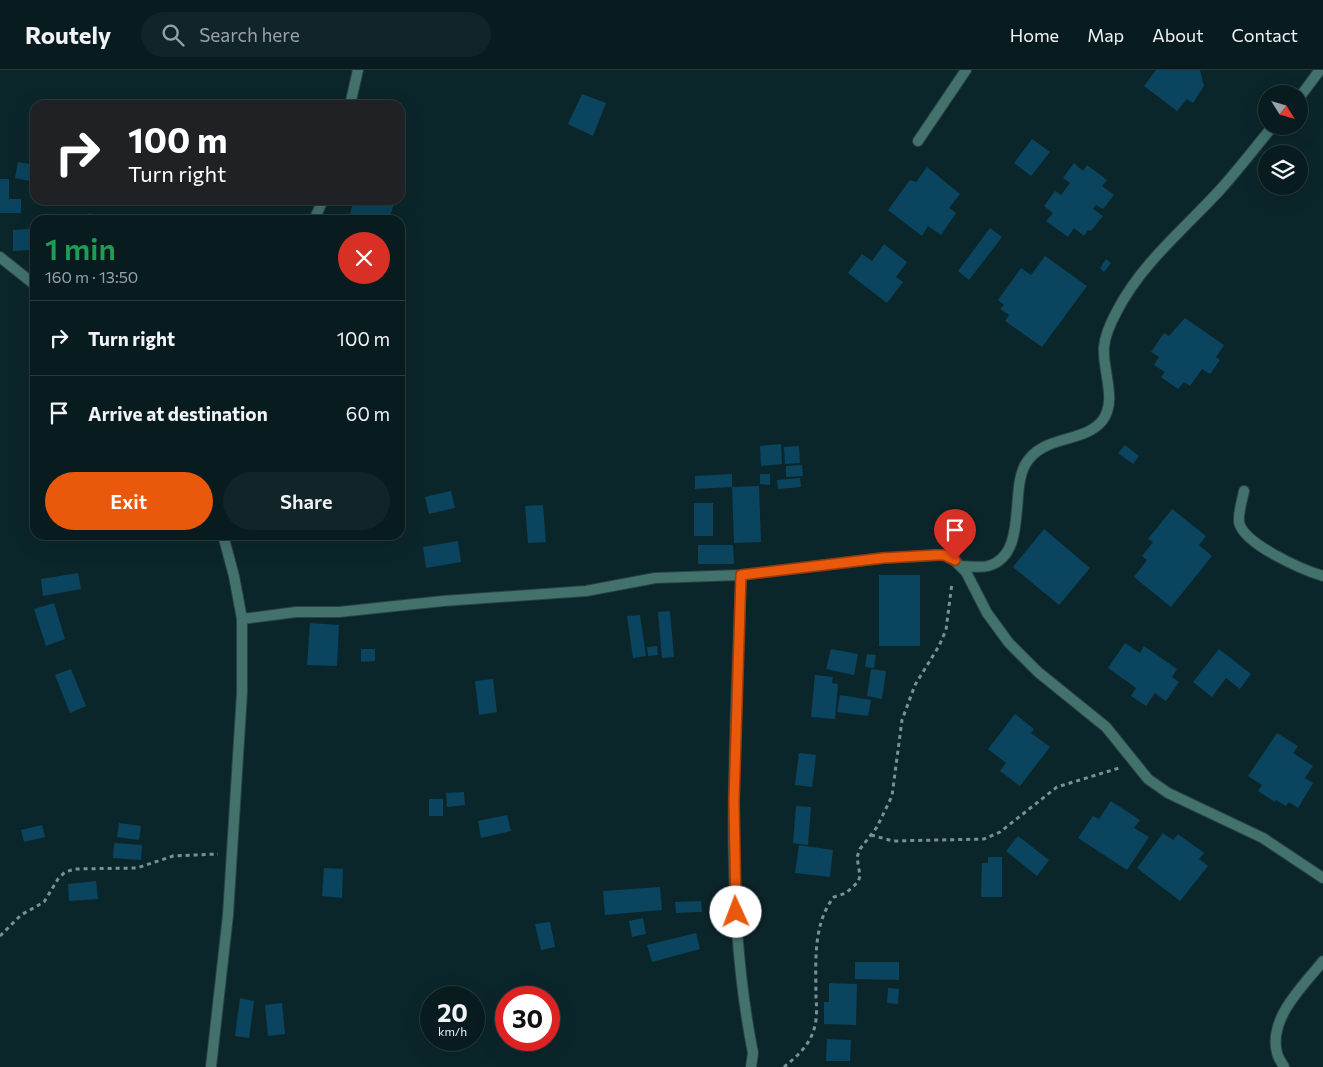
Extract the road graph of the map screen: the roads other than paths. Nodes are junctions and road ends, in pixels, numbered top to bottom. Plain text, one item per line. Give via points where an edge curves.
1 (358, 70) edge
2 (966, 70) edge
3 (1320, 70) edge
4 (1308, 86) edge
5 (351, 100) edge
6 (1266, 135) edge
7 (918, 141) dead end
8 (0, 257) edge
9 (30, 281) edge
10 (1244, 492) dead end
11 (224, 540) edge
12 (958, 563) junction
13 (741, 575) junction
14 (1323, 576) edge
15 (242, 619) junction
16 (1323, 878) edge
17 (1323, 961) edge
18 (211, 1067) edge
19 (751, 1067) edge
20 (1284, 1067) edge

1 - 5 street
2 - 7 street
3 - 4 street
6 - 12 street via 1219,191 1153,259 1118,309 1104,346 1109,395 1102,421 1037,451 1025,464 1019,479 1014,536 998,561 987,566
8 - 9 street
10 - 14 street via 1239,523 1244,533 1269,551
11 - 15 street
12 - 13 street via 944,555 936,555
12 - 16 street via 1009,643 1038,672 1106,727 1148,779 1163,790 1255,833
13 - 15 street via 655,578 586,591 339,612 296,612
13 - 19 street via 734,801 735,897 737,943 753,1053
15 - 18 street via 242,693 228,915
17 - 20 street via 1284,1012 1276,1033 1277,1053

